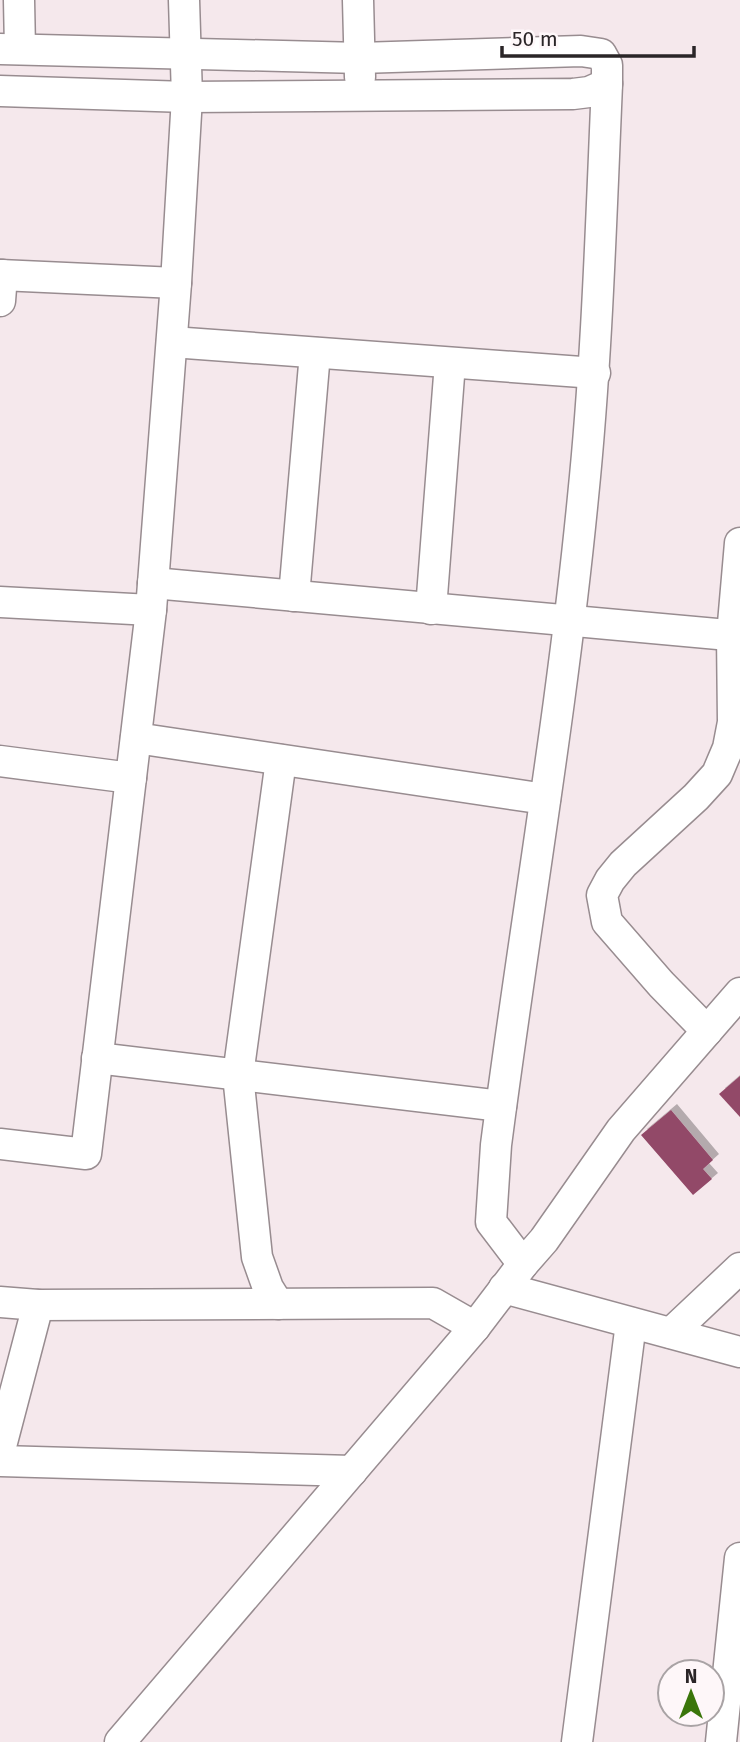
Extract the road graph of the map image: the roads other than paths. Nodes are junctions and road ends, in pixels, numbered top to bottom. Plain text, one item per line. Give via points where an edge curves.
1 (19, 0) edge
2 (184, 0) edge
3 (358, 0) edge
4 (10, 49) edge
5 (187, 55) junction
6 (360, 58) junction
7 (607, 84) junction
8 (0, 92) edge
9 (359, 95) junction
10 (187, 97) junction
11 (176, 283) junction
12 (1, 284) edge
13 (172, 342) junction
14 (315, 353) junction
15 (450, 363) junction
16 (595, 373) junction
17 (740, 543) edge
18 (152, 596) junction
19 (294, 596) junction
20 (0, 602) edge
21 (431, 609) junction
22 (570, 621) junction
23 (736, 636) edge
24 (136, 738) junction
25 (281, 760) junction
26 (0, 761) edge
27 (131, 778) junction
28 (545, 799) junction
29 (740, 993) edge
30 (707, 1031) junction
31 (97, 1058) junction
32 (238, 1075) junction
33 (501, 1106) junction
34 (0, 1144) edge
35 (523, 1264) junction
36 (740, 1268) edge
37 (504, 1288) junction
38 (0, 1302) edge
39 (278, 1304) junction
40 (38, 1305) junction
41 (631, 1323) junction
42 (475, 1327) junction
43 (671, 1334) junction
44 (740, 1352) edge
45 (0, 1450) edge
46 (0, 1461) edge
47 (352, 1471) junction
48 (740, 1558) edge
49 (120, 1742) edge
50 (578, 1742) edge
51 (721, 1742) edge

1 - 4 street
2 - 5 street
3 - 6 street
4 - 5 street
5 - 6 street
5 - 10 street
6 - 7 street via 587,51 605,58
6 - 9 street
7 - 9 street via 573,94
7 - 16 street
8 - 10 street
9 - 10 street
10 - 11 street
11 - 12 street
11 - 13 street
13 - 14 street
13 - 18 street
14 - 15 street
14 - 19 street
15 - 16 street
15 - 21 street
16 - 22 street
17 - 23 street
18 - 19 street
18 - 20 street
18 - 24 street
19 - 21 street
21 - 22 street
22 - 23 street
22 - 28 street
23 - 30 street via 733,722 717,774 623,864 602,895 607,922
24 - 25 street
24 - 27 street
25 - 28 street
25 - 32 street
26 - 27 street
27 - 31 street
28 - 33 street
29 - 30 street
30 - 35 street via 621,1130
31 - 32 street
31 - 34 street via 86,1154
32 - 33 street
32 - 39 street via 257,1257
33 - 35 street via 491,1222
35 - 37 street
36 - 43 street
37 - 41 street
37 - 42 street
38 - 40 street
39 - 40 street
39 - 42 street via 433,1303
40 - 45 street
41 - 43 street
41 - 50 street
42 - 47 street
43 - 44 street
46 - 47 street
47 - 49 street
48 - 51 street

